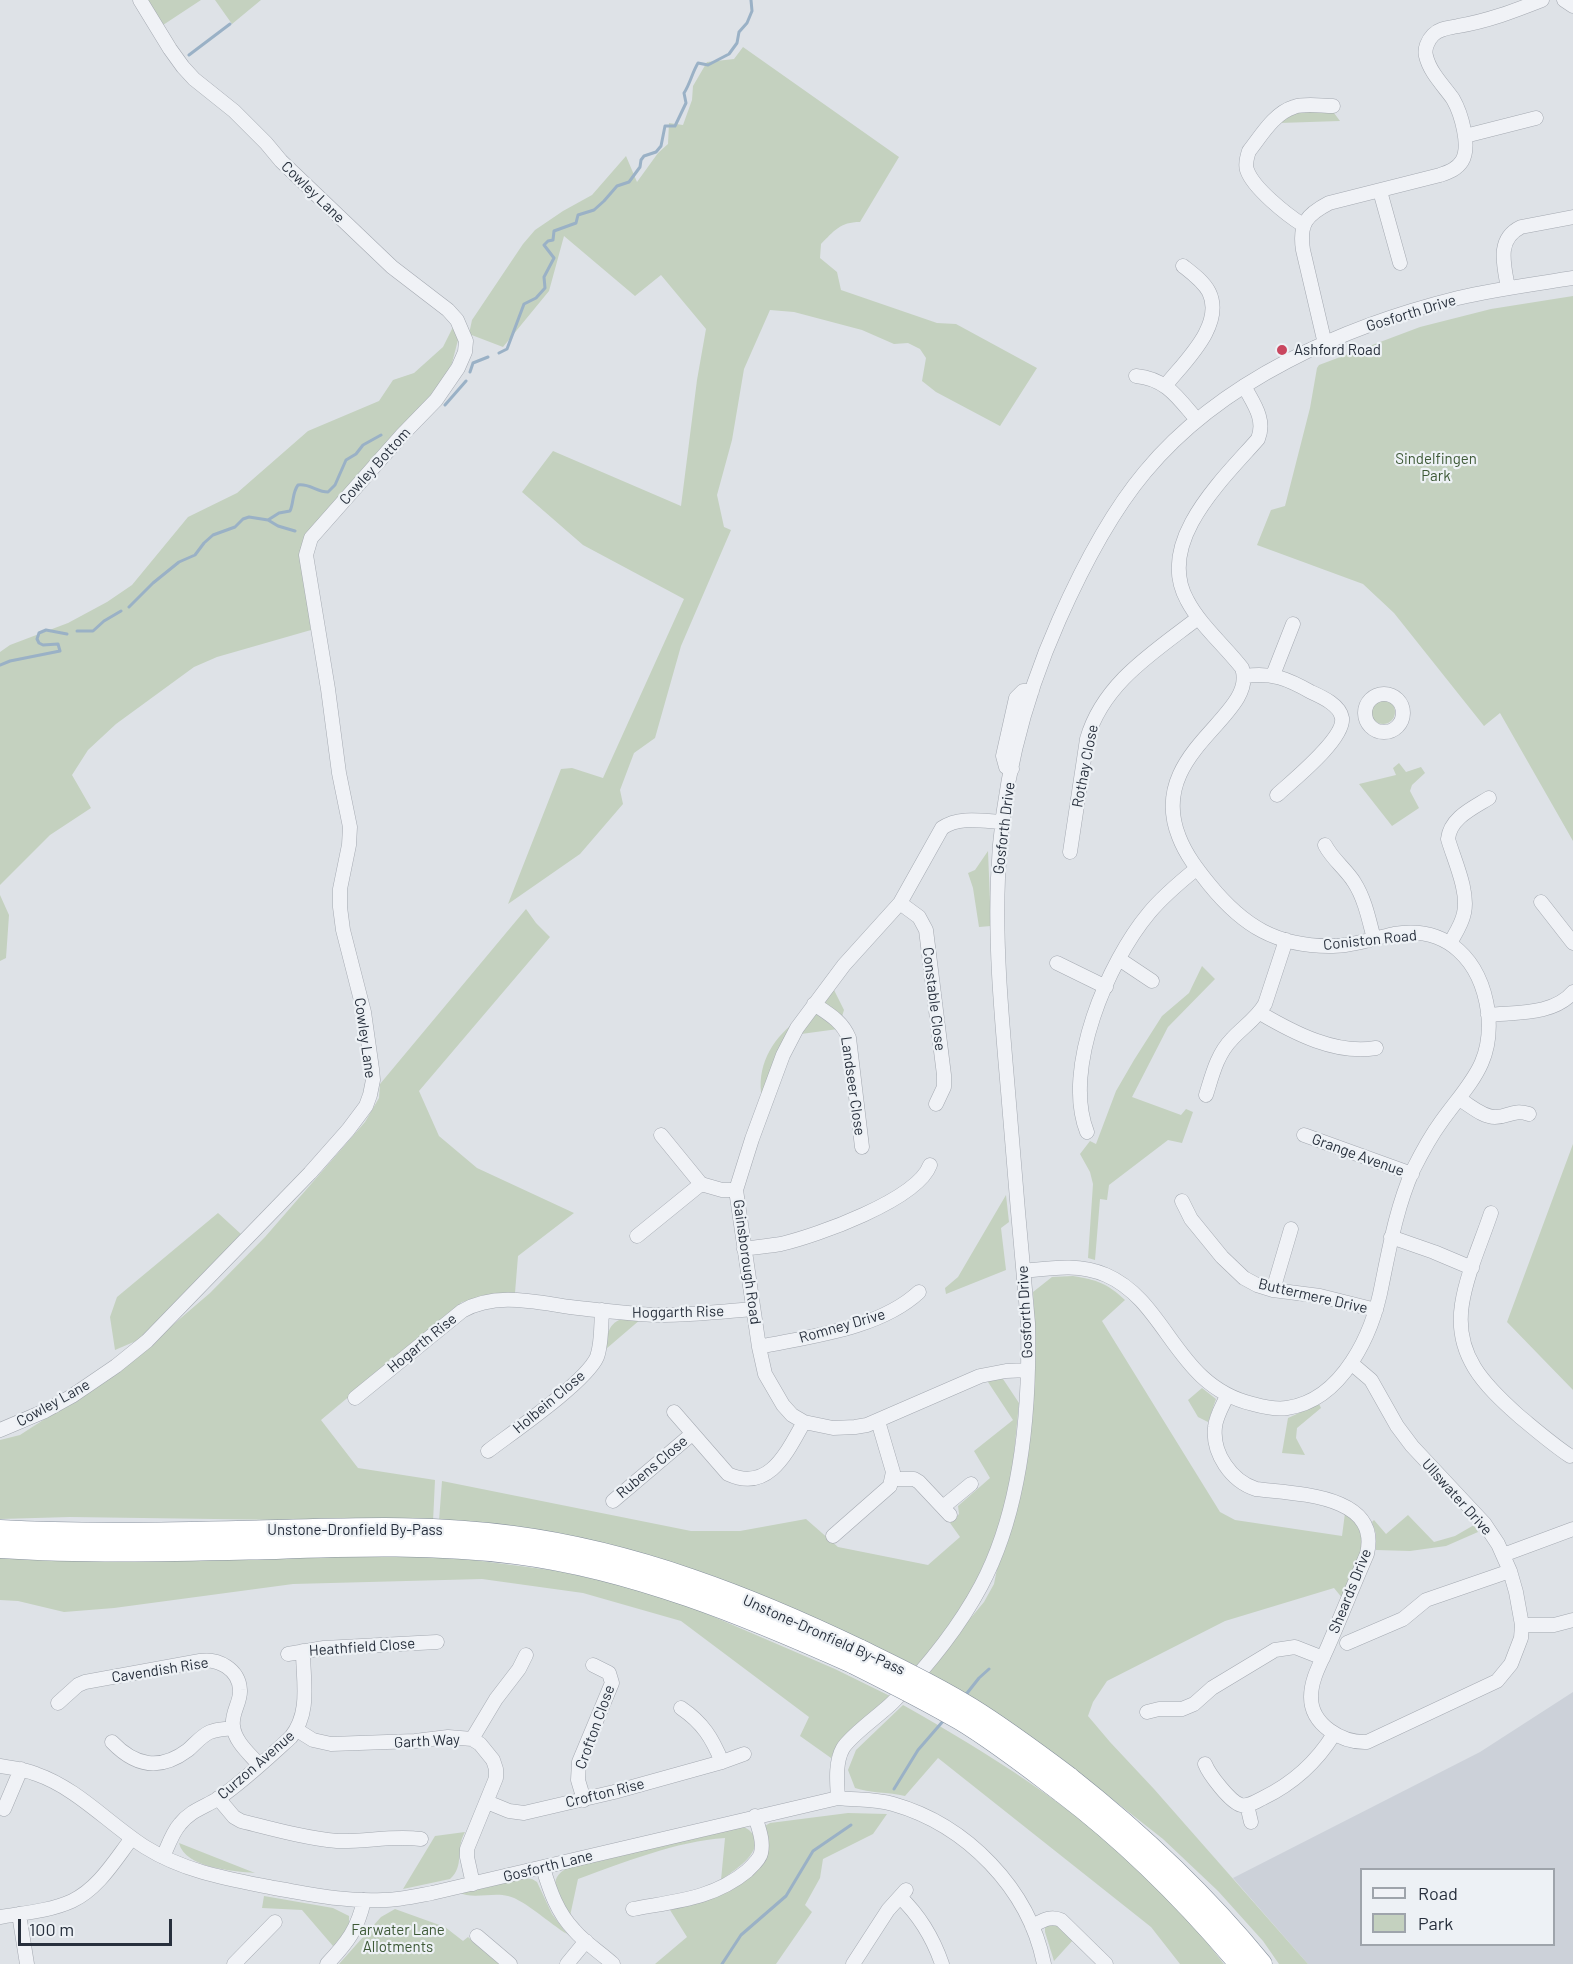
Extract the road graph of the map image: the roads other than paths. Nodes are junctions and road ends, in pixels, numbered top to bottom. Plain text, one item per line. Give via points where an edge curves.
1 (140, 0) edge
2 (1542, 0) edge
3 (1564, 0) edge
4 (1573, 6) edge
5 (1333, 106) dead end
6 (1536, 118) dead end
7 (1465, 136) junction
8 (1380, 191) junction
9 (1573, 217) edge
10 (1303, 225) junction
11 (1400, 263) dead end
12 (1183, 266) dead end
13 (1573, 278) edge
14 (1508, 288) junction
15 (1325, 344) junction
16 (1136, 376) dead end
17 (450, 381) joint
18 (1166, 385) junction
19 (1244, 386) junction
20 (1197, 420) junction
21 (306, 555) joint
22 (1198, 618) junction
23 (1293, 624) dead end
24 (1273, 675) junction
25 (1245, 676) junction
26 (1365, 711) dead end
27 (1342, 717) junction
28 (1277, 795) dead end
29 (1489, 798) dead end
30 (1002, 822) junction
31 (1325, 845) dead end
32 (1070, 852) dead end
33 (1196, 869) junction
34 (1541, 902) dead end
35 (900, 903) junction
36 (1374, 939) junction
37 (1286, 940) junction
38 (1450, 943) junction
39 (1573, 943) edge
40 (1119, 959) junction
41 (1058, 963) dead end
42 (1152, 981) dead end
43 (1106, 987) junction
44 (1573, 992) edge
45 (814, 1004) junction
46 (1260, 1012) junction
47 (1488, 1015) junction
48 (1376, 1048) dead end
49 (1206, 1095) dead end
50 (1460, 1099) junction
51 (936, 1104) dead end
52 (1529, 1114) dead end
53 (1087, 1132) dead end
54 (661, 1135) dead end
55 (1304, 1136) dead end
56 (862, 1147) dead end
57 (930, 1165) dead end
58 (1412, 1174) junction
59 (701, 1184) junction
60 (736, 1190) junction
61 (1182, 1201) dead end
62 (1491, 1213) dead end
63 (1291, 1229) dead end
64 (637, 1236) dead end
65 (1391, 1237) junction
66 (744, 1249) junction
67 (1472, 1268) junction
68 (1024, 1271) junction
69 (1273, 1290) junction
70 (919, 1293) dead end
71 (753, 1309) junction
72 (602, 1310) junction
73 (1376, 1310) junction
74 (759, 1347) junction
75 (1351, 1363) junction
76 (1029, 1370) junction
77 (1227, 1396) junction
78 (355, 1398) dead end
79 (674, 1412) dead end
80 (878, 1421) junction
81 (804, 1422) junction
82 (0, 1430) edge
83 (692, 1434) junction
84 (488, 1451) dead end
85 (1570, 1456) dead end
86 (893, 1479) junction
87 (971, 1484) dead end
88 (613, 1501) dead end
89 (1573, 1529) edge
90 (0, 1530) edge
91 (833, 1536) dead end
92 (0, 1548) edge
93 (1503, 1555) junction
94 (1510, 1571) junction
95 (1573, 1620) edge
96 (1522, 1625) junction
97 (437, 1642) dead end
98 (1347, 1643) dead end
99 (303, 1651) junction
100 (288, 1654) dead end
101 (526, 1655) dead end
102 (858, 1657) junction
103 (1323, 1658) junction
104 (593, 1665) dead end
105 (58, 1702) dead end
106 (681, 1708) dead end
107 (1147, 1712) dead end
108 (233, 1728) junction
109 (297, 1730) junction
110 (1334, 1734) junction
111 (472, 1739) junction
112 (112, 1742) dead end
113 (744, 1754) dead end
114 (722, 1762) junction
115 (1205, 1764) dead end
116 (259, 1765) junction
117 (0, 1766) edge
118 (21, 1769) junction
119 (1065, 1785) junction
120 (218, 1798) junction
121 (838, 1798) junction
122 (584, 1800) junction
123 (487, 1802) junction
124 (1247, 1805) junction
125 (4, 1809) dead end
126 (755, 1816) junction
127 (1251, 1822) dead end
128 (132, 1838) junction
129 (421, 1839) dead end
130 (163, 1857) junction
131 (543, 1868) junction
132 (473, 1884) junction
133 (364, 1900) junction
134 (633, 1910) dead end
135 (19, 1914) junction
136 (0, 1917) edge
137 (275, 1923) dead end
138 (1032, 1926) junction
139 (477, 1936) dead end
140 (586, 1941) junction
141 (27, 1964) edge
142 (234, 1964) edge
143 (327, 1964) edge
144 (510, 1964) edge
145 (567, 1964) edge
146 (613, 1964) edge
147 (853, 1964) edge
148 (942, 1964) edge
149 (1044, 1964) edge
150 (1106, 1964) edge
151 (1239, 1964) edge
152 (1262, 1964) edge

1 - 17 street, Cowley Lane via 194,79 234,111 392,267 457,320 466,341 465,352
2 - 7 street via 1480,22 1443,29 1430,38 1426,56 1457,106
3 - 4 street
5 - 10 street via 1302,105 1284,112 1246,158 1251,178 1278,208
6 - 7 street
7 - 8 street via 1464,159 1450,172
8 - 10 street via 1329,203 1317,209
8 - 11 street
9 - 14 street via 1513,231 1503,253
10 - 15 street via 1303,250
12 - 18 street via 1210,294 1212,319 1203,338
13 - 14 street, Gosforth Drive
14 - 15 street, Gosforth Drive via 1415,310
15 - 19 street, Gosforth Drive
16 - 18 street
17 - 21 street, Cowley Bottom via 311,538
18 - 20 street
19 - 20 street, Gosforth Drive
19 - 22 street via 1258,412 1262,430 1200,509 1180,553 1179,580
20 - 30 street, Gosforth Drive via 1144,473 1106,528 1074,586 1023,718
21 - 82 street, Cowley Lane via 350,827 340,907 364,1012 373,1080 370,1095 348,1130 310,1173 147,1341 72,1396
22 - 25 street
22 - 32 street, Rothay Close via 1137,666 1113,688 1099,708 1084,755
23 - 24 street
24 - 25 street
24 - 27 street via 1321,696
25 - 33 street, Coniston Road via 1239,696 1183,766 1175,790 1178,834
26 - 27 street
27 - 28 street via 1332,741
29 - 38 street via 1465,813 1449,831 1465,903 1462,920
30 - 35 street, Gainsborough Road via 948,823
30 - 68 street, Gosforth Drive via 997,940
31 - 36 street via 1358,888
33 - 37 street, Coniston Road via 1246,922
33 - 40 street via 1148,914
34 - 39 street
35 - 45 street, Gainsborough Road
35 - 51 street, Constable Close via 919,917 926,930 944,1076 944,1087
36 - 37 street, Coniston Road via 1334,946
36 - 38 street, Coniston Road via 1414,933
37 - 46 street via 1270,995
38 - 47 street, Coniston Road via 1477,972
40 - 42 street
40 - 43 street
41 - 43 street
43 - 53 street via 1081,1066 1080,1113
44 - 47 street via 1562,1002 1542,1009
45 - 56 street, Landseer Close via 839,1021 849,1038
45 - 60 street, Gainsborough Road via 783,1055
46 - 48 street via 1300,1034 1331,1045
46 - 49 street via 1224,1048
47 - 50 street, Coniston Road via 1485,1054
50 - 52 street via 1489,1116
50 - 58 street, Coniston Road via 1441,1121
54 - 59 street
55 - 58 street, Grange Avenue
57 - 66 street via 924,1177 870,1211 811,1235
58 - 65 street, Coniston Road
59 - 60 street
59 - 64 street
60 - 66 street, Gainsborough Road
61 - 69 street, Buttermere Drive via 1191,1219 1232,1269
62 - 67 street
63 - 69 street
65 - 67 street
65 - 73 street, Coniston Road
66 - 71 street, Gainsborough Road
67 - 85 street via 1461,1320 1469,1359 1510,1408
68 - 76 street, Gosforth Drive
68 - 77 street, Coniston Road via 1069,1267 1090,1269 1114,1279 1138,1299 1207,1383
69 - 73 street, Buttermere Drive via 1320,1296
70 - 74 street, Romney Drive via 906,1304 871,1320
71 - 72 street, Hoggarth Rise via 676,1314
71 - 74 street, Gainsborough Road
72 - 78 street, Hogarth Rise via 522,1299 470,1306
72 - 84 street, Holbein Close via 597,1356 586,1373
73 - 75 street, Coniston Road
74 - 81 street, Gainsborough Road via 773,1389 792,1415
75 - 77 street, Coniston Road via 1326,1390 1290,1408 1269,1408
75 - 93 street, Ullswater Drive via 1371,1380 1407,1439 1484,1523
76 - 80 street via 980,1376
76 - 121 street, Gosforth Drive via 1014,1491 1003,1535 986,1575 966,1613 933,1657 843,1749 837,1770
77 - 103 street, Sheards Drive via 1215,1424 1215,1434 1222,1460 1233,1475 1256,1489 1336,1502 1353,1510 1366,1526 1370,1544 1367,1554
79 - 83 street, Rubens Close
80 - 81 street via 845,1428
80 - 86 street
81 - 83 street, Rubens Close via 775,1467 748,1480 728,1474
83 - 88 street, Rubens Close
86 - 87 street via 914,1479 947,1511
86 - 91 street via 884,1493
89 - 93 street
90 - 102 highway, Unstone-Dronfield By-Pass via 68,1533 379,1527 513,1536 640,1562 725,1591 784,1614
92 - 102 highway, Unstone-Dronfield By-Pass via 109,1551 382,1546 516,1554 612,1574 720,1607
93 - 94 street, Ullswater Drive
94 - 96 street, Ullswater Drive
94 - 98 street via 1426,1600 1402,1619
95 - 96 street via 1554,1625
96 - 110 street, Ullswater Drive via 1517,1651 1504,1674 1486,1687 1367,1742
97 - 99 street, Heathfield Close
99 - 100 street, Heathfield Close
99 - 109 street, Curzon Avenue via 304,1710
101 - 111 street
102 - 119 highway, Unstone-Dronfield By-Pass, bridge via 909,1674 971,1708 1027,1745
103 - 107 street via 1295,1647 1275,1650 1212,1688 1194,1704
103 - 110 street, Sheards Drive via 1310,1700 1317,1717
104 - 122 street, Crofton Close via 609,1673 612,1683 579,1762 578,1780
105 - 108 street, Cavendish Rise via 85,1682 209,1660 224,1664 239,1683
106 - 114 street via 707,1731
108 - 112 street via 209,1732 180,1755 160,1763 140,1762
108 - 116 street
109 - 111 street, Garth Way via 313,1740 331,1744
109 - 116 street, Curzon Avenue
110 - 124 street via 1301,1774
111 - 123 street, Garth Way via 487,1751 496,1769
113 - 114 street, Crofton Rise
114 - 122 street, Crofton Rise
115 - 124 street via 1238,1804
116 - 120 street, Curzon Avenue
117 - 118 street, Gosforth Lane
118 - 125 street
118 - 128 street, Gosforth Lane via 70,1792
119 - 151 highway, Unstone-Dronfield By-Pass via 1089,1813 1137,1854
119 - 152 highway, Unstone-Dronfield By-Pass via 1123,1821 1234,1929
120 - 129 street via 241,1821 309,1837 339,1841
120 - 130 street, Curzon Avenue via 185,1819
121 - 126 street, Gosforth Lane
121 - 138 street, Gosforth Lane via 900,1806 960,1838 1007,1882
122 - 123 street, Crofton Rise via 524,1813
123 - 132 street, Garth Way via 467,1849
124 - 127 street
126 - 131 street, Gosforth Lane
126 - 134 street via 762,1839 761,1854 731,1884 708,1894
128 - 130 street, Gosforth Lane
128 - 135 street via 87,1892 73,1901
130 - 133 street, Gosforth Lane via 222,1878
131 - 132 street, Gosforth Lane
131 - 140 street via 562,1915
132 - 133 street, Gosforth Lane via 402,1898
133 - 143 street via 351,1936
135 - 136 street
135 - 141 street
137 - 142 street
138 - 149 street, Gosforth Lane
138 - 150 street via 1049,1918 1061,1920
139 - 144 street
140 - 145 street
140 - 146 street
147 - 148 street via 903,1894 926,1927

